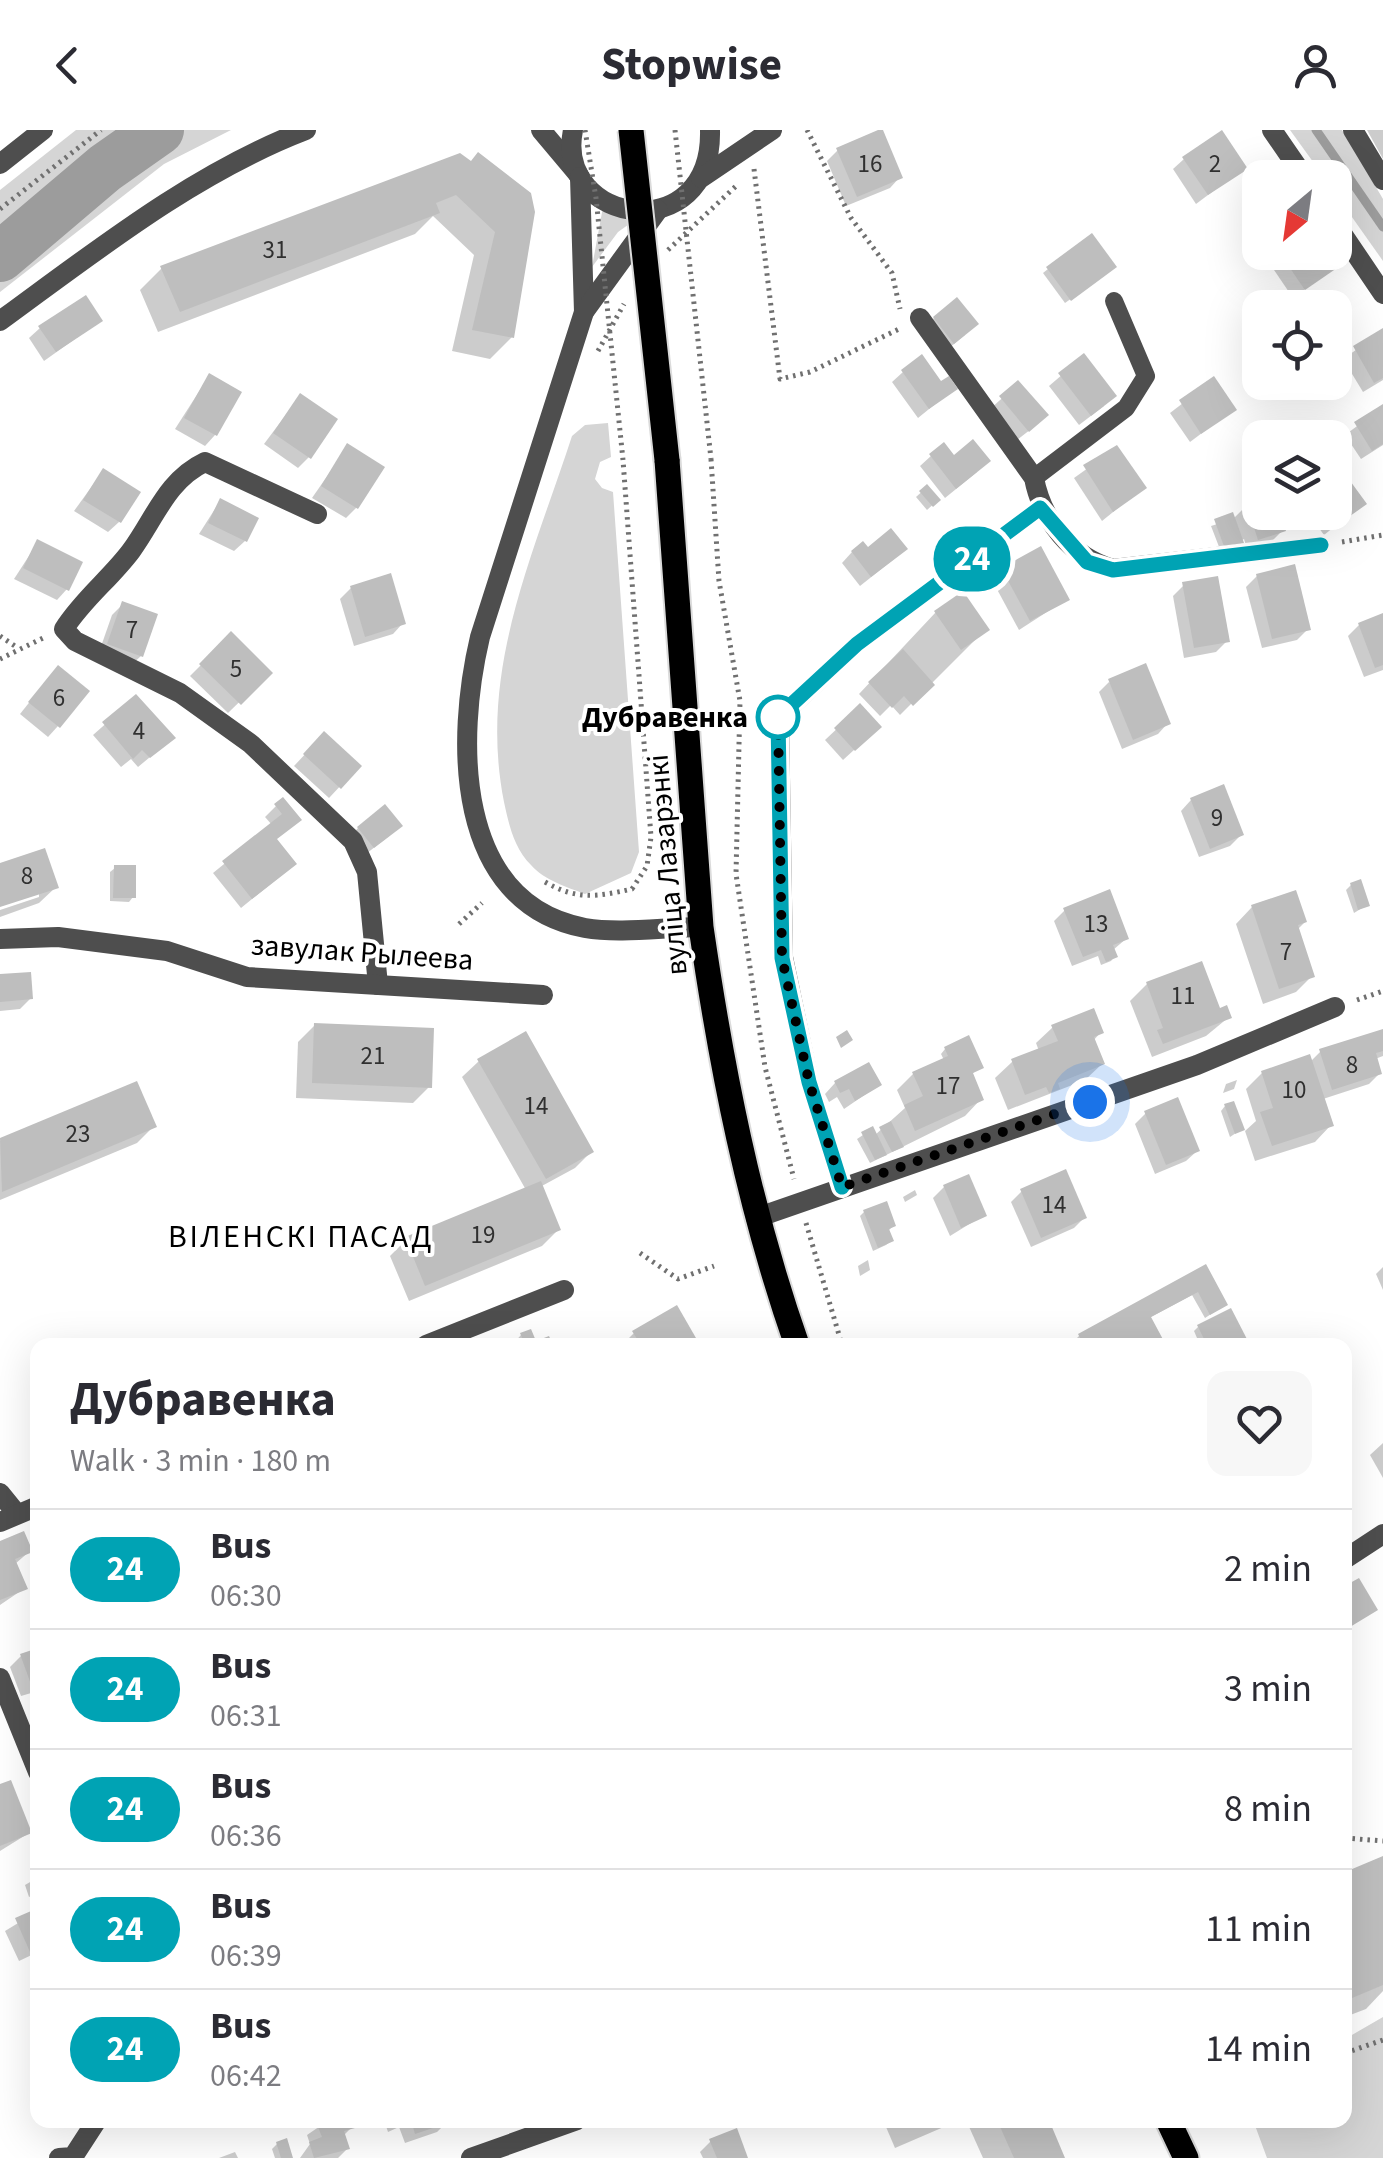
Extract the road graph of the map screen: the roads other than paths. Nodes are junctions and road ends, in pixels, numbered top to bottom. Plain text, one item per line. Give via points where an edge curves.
1 (43, 130) edge
2 (306, 130) edge
3 (541, 130) edge
4 (573, 130) edge
5 (631, 130) edge
6 (710, 130) edge
7 (772, 130) edge
8 (1272, 130) edge
9 (1353, 130) edge
10 (1292, 160) edge
11 (0, 164) edge
12 (580, 178) junction
13 (701, 178) junction
14 (1383, 180) edge
15 (658, 210) junction
16 (1352, 248) edge
17 (1383, 294) edge
18 (1114, 301) dead end
19 (584, 312) junction
20 (920, 318) dead end
21 (0, 321) edge
22 (1034, 478) junction
23 (1040, 508) junction
24 (317, 514) dead end
25 (1321, 545) road end
26 (701, 927) junction
27 (0, 938) edge
28 (378, 984) junction
29 (543, 995) dead end
30 (1334, 1008) dead end
31 (842, 1187) junction
32 (756, 1218) junction
33 (564, 1290) dead end
34 (444, 1338) edge
35 (795, 1338) edge
36 (0, 1493) edge
37 (8, 1518) edge
38 (1383, 1534) edge
39 (1352, 1554) edge
40 (0, 1678) edge
41 (30, 1752) edge
42 (93, 2128) edge
43 (555, 2128) edge
44 (1172, 2128) edge
45 (58, 2158) edge
46 (73, 2158) edge
47 (471, 2158) edge
48 (1186, 2158) edge

1 - 11 street
2 - 21 street via 234,162
3 - 12 street
4 - 12 street
5 - 26 main road, вуліца Лазарэнкі, bridge via 666,460
6 - 13 street
7 - 13 street
8 - 10 street
9 - 14 street
12 - 15 street via 614,207
12 - 19 street
13 - 15 street
15 - 19 street
16 - 17 street
18 - 22 lane via 1146,376 1126,408
19 - 26 street via 470,680 474,815 506,884 542,914 587,928
20 - 22 street
22 - 23 street
23 - 25 street via 1087,562 1113,570
23 - 31 street via 857,644 778,717 782,958 809,1082
24 - 28 street via 205,462 181,473 130,553 64,629 74,642 180,693 251,744 353,842 367,872
26 - 32 main road, вуліца Лазарэнкі via 731,1116
27 - 28 street, завулак Рылеева via 58,937 167,951 247,977
28 - 29 street, завулак Рылеева
30 - 31 street via 1197,1065
31 - 32 street
32 - 35 main road, вуліца Лазарэнкі
33 - 34 street
36 - 37 street
38 - 39 street
40 - 41 street
42 - 46 street
43 - 47 street
44 - 48 main road
45 - 46 street

